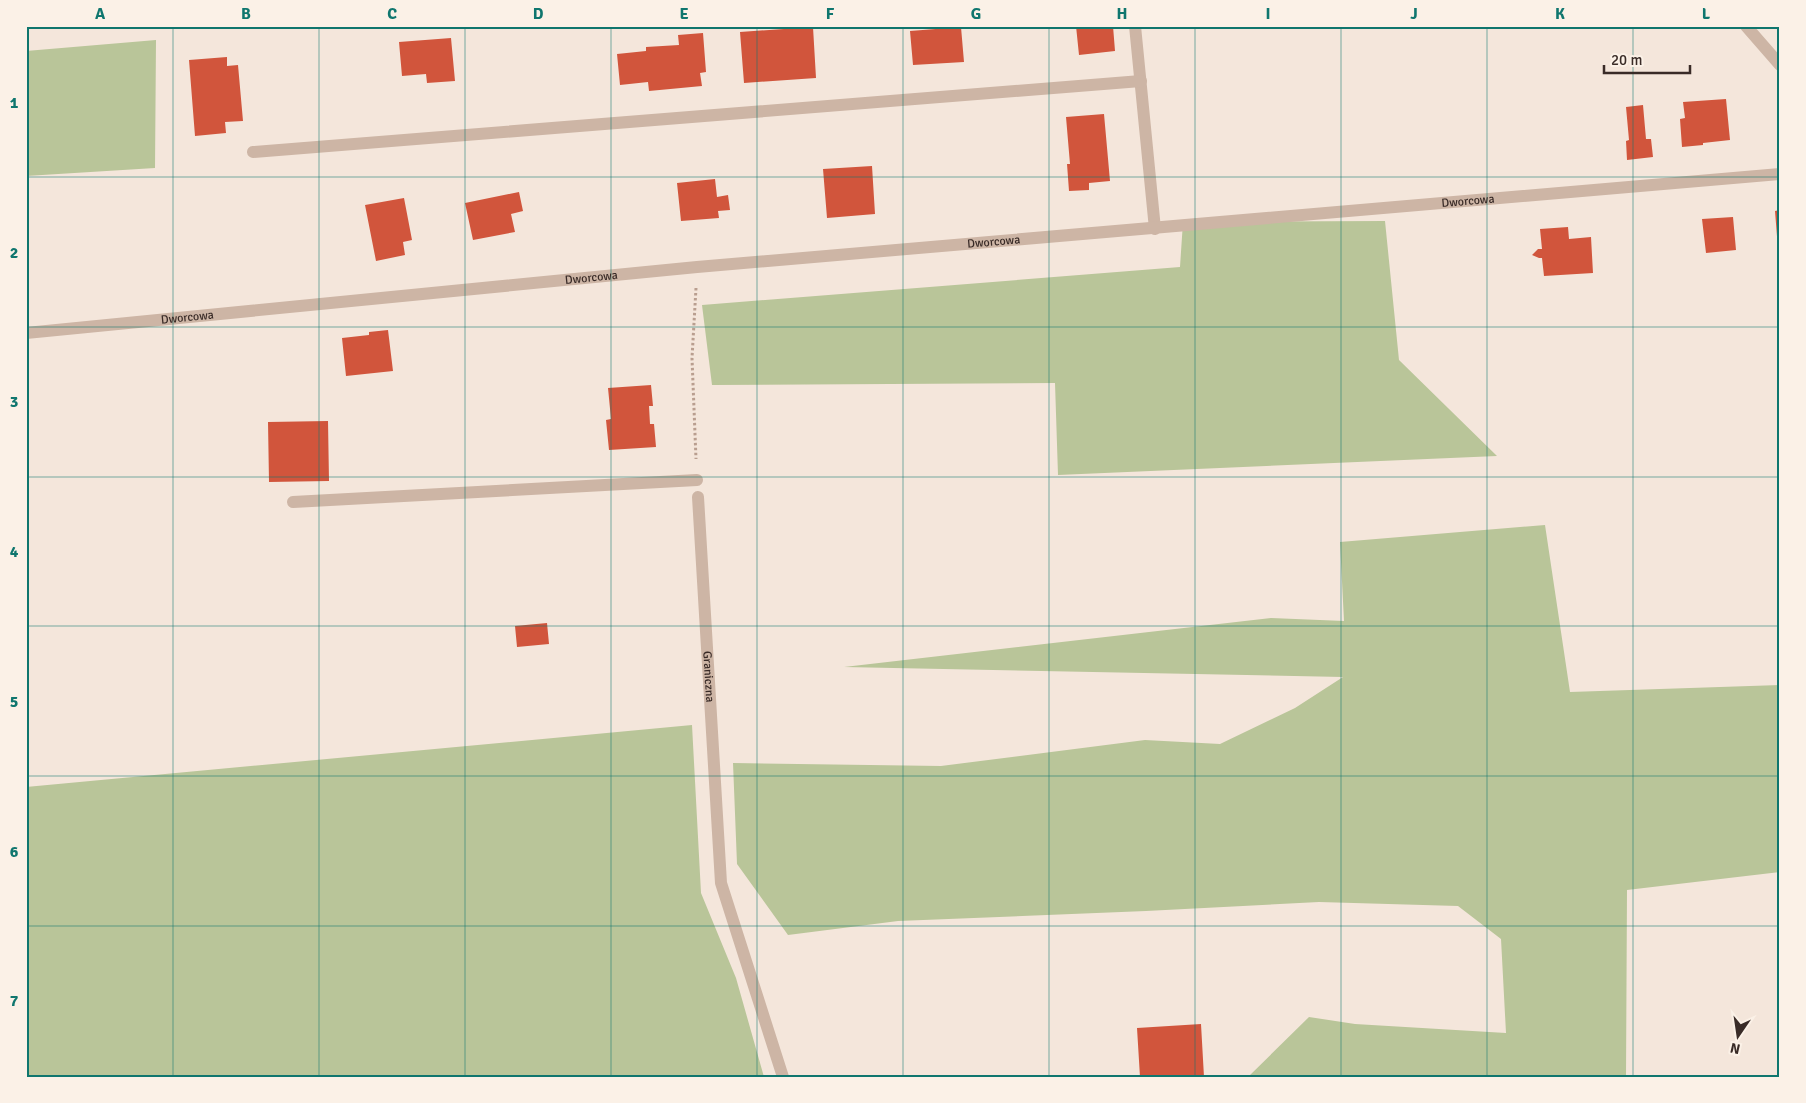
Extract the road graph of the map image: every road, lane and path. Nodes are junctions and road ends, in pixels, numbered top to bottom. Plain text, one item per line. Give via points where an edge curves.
1 (1135, 26) edge
2 (1746, 26) edge
3 (1780, 65) edge
4 (1141, 81) junction
5 (253, 152) dead end
6 (1780, 174) edge
7 (1155, 229) junction
8 (697, 267) junction
9 (26, 333) edge
10 (697, 480) joint
11 (698, 497) dead end
12 (293, 502) dead end
13 (783, 1077) edge

1 - 4 street
2 - 3 street
4 - 5 street
4 - 7 street
6 - 7 street, Dworcowa
7 - 8 street, Dworcowa
8 - 9 street, Dworcowa
8 - 10 path via 692,358
10 - 12 street
11 - 13 street, Graniczna via 721,883

